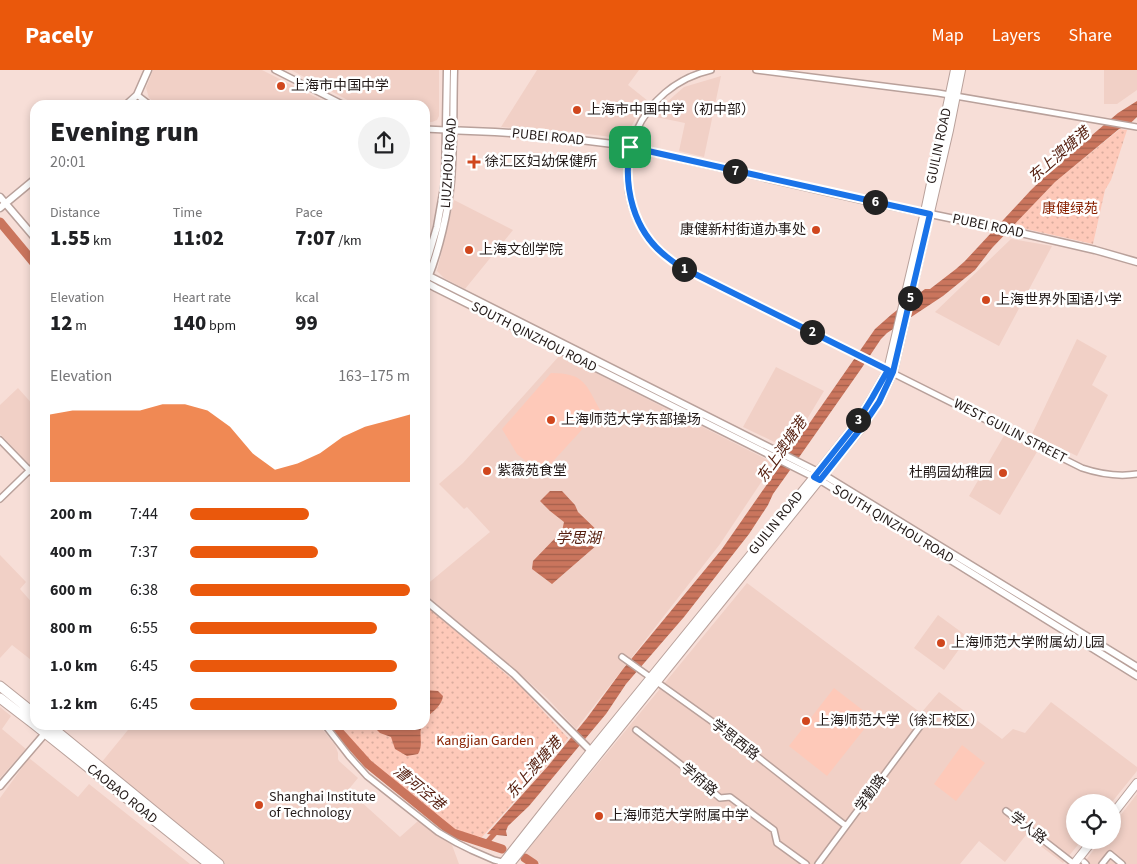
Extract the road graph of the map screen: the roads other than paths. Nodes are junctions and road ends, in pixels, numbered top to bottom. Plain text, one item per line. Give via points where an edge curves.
1 (148, 70) edge
2 (275, 70) edge
3 (447, 70) edge
4 (454, 70) edge
5 (711, 70) edge
6 (756, 70) edge
7 (955, 70) edge
8 (961, 70) edge
9 (137, 95) junction
10 (953, 95) junction
11 (132, 100) edge
12 (144, 100) edge
13 (334, 100) edge
14 (1135, 127) edge
15 (430, 128) edge
16 (449, 130) junction
17 (630, 147) junction
18 (30, 184) edge
19 (0, 196) edge
20 (2, 207) edge
21 (927, 213) junction
22 (30, 233) edge
23 (430, 251) edge
24 (1137, 262) edge
25 (430, 268) edge
26 (430, 282) edge
27 (900, 329) junction
28 (890, 371) junction
29 (0, 440) edge
30 (29, 471) joint
31 (1137, 474) edge
32 (819, 476) junction
33 (0, 499) edge
34 (430, 604) edge
35 (624, 658) dead end
36 (1137, 667) edge
37 (1137, 676) edge
38 (654, 680) junction
39 (0, 686) edge
40 (0, 698) edge
41 (30, 710) edge
42 (30, 721) edge
43 (924, 721) dead end
44 (47, 730) edge
45 (53, 730) edge
46 (53, 730) edge
47 (329, 730) edge
48 (636, 730) dead end
49 (594, 754) junction
50 (1137, 783) edge
51 (0, 786) edge
52 (1121, 803) edge
53 (1006, 811) dead end
54 (846, 826) junction
55 (1086, 849) edge
56 (506, 863) edge
57 (209, 864) edge
58 (218, 864) edge
59 (806, 864) edge
60 (818, 864) edge
61 (1074, 864) edge
62 (1102, 864) edge
63 (1122, 864) edge

1 - 9 street
2 - 13 street
3 - 16 street, LIUZHOU ROAD
4 - 16 street, LIUZHOU ROAD
5 - 17 street, WEST GUILIN STREET via 681,82 658,100 638,126
6 - 10 street
7 - 10 main road, GUILIN ROAD
8 - 10 main road, GUILIN ROAD
9 - 11 street
9 - 12 street
10 - 14 street
10 - 21 main road, GUILIN ROAD
15 - 16 street, PUBEI ROAD
16 - 17 street, PUBEI ROAD via 540,135
16 - 23 street, LIUZHOU ROAD via 444,189
16 - 25 street, LIUZHOU ROAD via 447,206
17 - 21 street, PUBEI ROAD
17 - 28 street, WEST GUILIN STREET via 627,172 634,211 647,236 666,257
18 - 20 street
19 - 20 street
20 - 22 street
21 - 24 street, PUBEI ROAD
21 - 27 main road, GUILIN ROAD
21 - 27 main road, GUILIN ROAD via 912,290
26 - 32 street, SOUTH QINZHOU ROAD
27 - 28 main road, GUILIN ROAD
28 - 31 street, WEST GUILIN STREET via 1082,468 1106,474
28 - 32 main road, GUILIN ROAD
29 - 30 street
30 - 33 street
32 - 36 street, SOUTH QINZHOU ROAD
32 - 37 street, SOUTH QINZHOU ROAD
32 - 38 main road, GUILIN ROAD
34 - 49 street via 519,678
35 - 38 street, 学思西路
38 - 49 main road, GUILIN ROAD
38 - 54 street, 学思西路
39 - 41 main road
40 - 42 main road, CAOBAO ROAD
43 - 54 street, 学勤路
44 - 51 street
45 - 57 main road, CAOBAO ROAD
46 - 58 main road, CAOBAO ROAD
47 - 56 street via 366,776 438,832 471,850
48 - 59 street, 学府路 via 720,798 730,797 774,830 777,842
49 - 56 main road, GUILIN ROAD
50 - 52 main road
53 - 61 street, 学人路
54 - 60 street, 学勤路
55 - 61 main road
62 - 63 street via 1110,854

